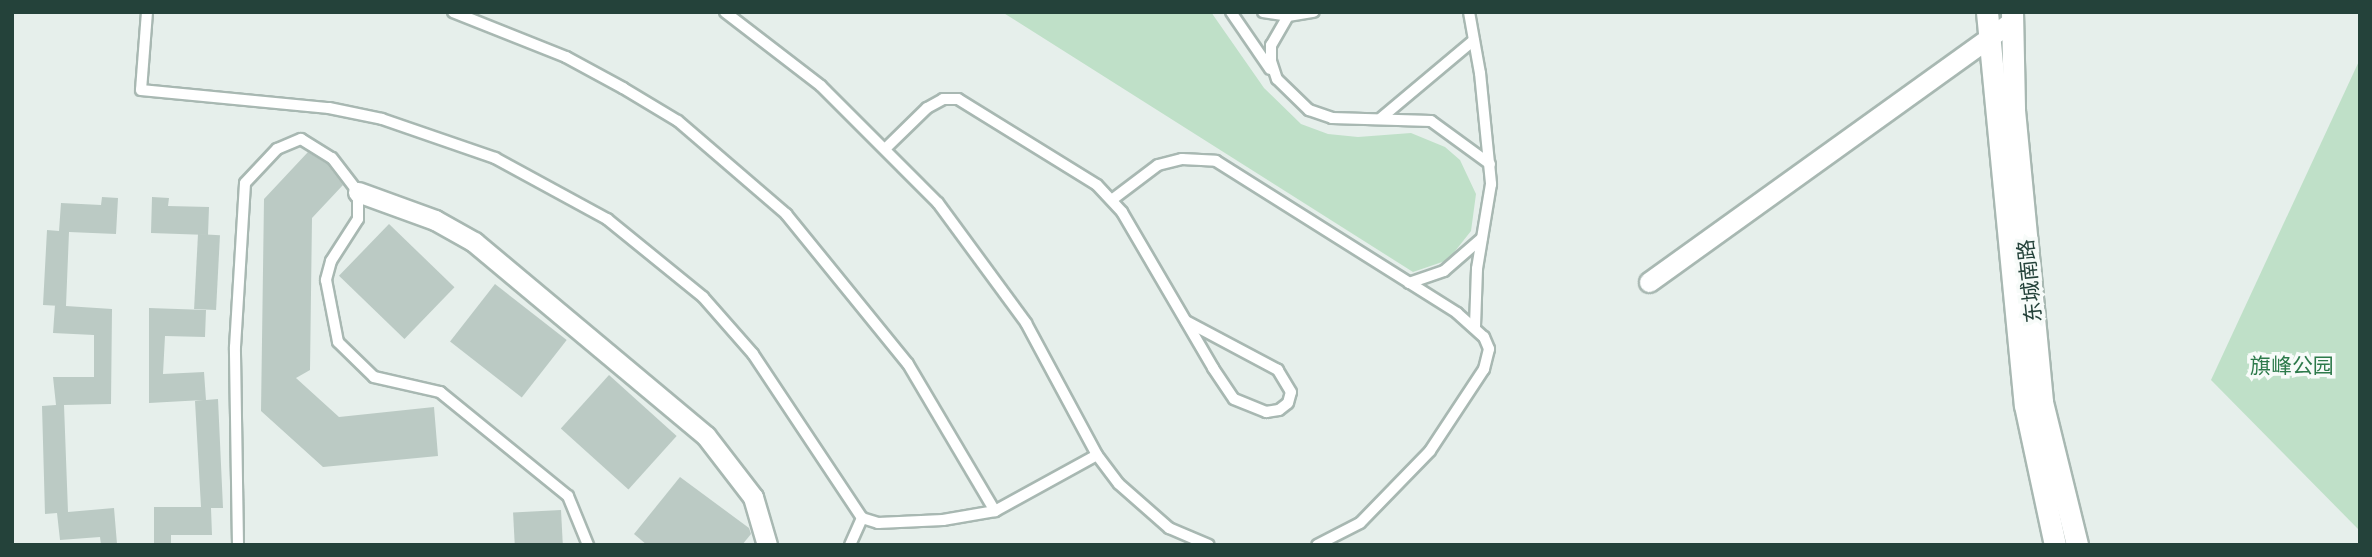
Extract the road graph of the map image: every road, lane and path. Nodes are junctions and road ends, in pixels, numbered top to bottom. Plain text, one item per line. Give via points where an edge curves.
1 (147, 12) edge
2 (453, 12) edge
3 (725, 12) edge
4 (1231, 12) edge
5 (1263, 12) edge
6 (1314, 12) edge
7 (1469, 12) edge
8 (1987, 12) edge
9 (1288, 16) junction
10 (2012, 17) edge
11 (1989, 35) junction
12 (1474, 40) junction
13 (1277, 79) junction
14 (1381, 118) junction
15 (887, 147) junction
16 (1490, 164) junction
17 (358, 192) junction
18 (1113, 199) junction
19 (1484, 234) junction
20 (1649, 282) dead end
21 (1409, 283) junction
22 (1186, 321) junction
23 (1475, 327) junction
24 (1097, 455) junction
25 (995, 511) junction
26 (862, 518) junction
27 (238, 545) edge
28 (588, 545) edge
29 (767, 545) edge
30 (850, 545) edge
31 (1209, 545) edge
32 (1317, 545) edge
33 (2055, 545) edge
34 (2077, 545) edge

1 - 26 lane via 141,90 329,108 382,119 495,158 607,219 702,297 753,354
2 - 25 lane via 566,57 678,121 786,214 908,364
3 - 15 lane via 821,86
4 - 13 lane
5 - 9 lane
6 - 9 lane
7 - 12 lane
8 - 11 street, 东城南路
9 - 13 lane via 1271,45
10 - 11 street
10 - 34 street, 东城南路 via 2014,110 2042,402
11 - 20 street
11 - 33 street, 东城南路 via 2025,405
12 - 14 lane
12 - 16 lane
13 - 14 lane via 1309,110 1332,118
14 - 16 lane via 1431,121
15 - 18 lane via 927,108 943,99 958,99
15 - 24 lane via 984,262 1039,345
16 - 19 lane
17 - 27 lane via 332,158 301,139 277,149 245,183 235,347
17 - 28 lane via 358,219 331,261 326,279 338,342 374,377 440,392 568,496
17 - 29 street via 435,220 474,242 706,436 753,497
18 - 21 lane via 1158,165 1182,159 1216,162
18 - 22 lane
19 - 21 lane via 1451,266
19 - 23 lane via 1477,269
21 - 23 lane
22 - 22 lane via 1234,399 1266,412 1288,403 1291,392 1278,370
23 - 32 lane via 1489,349 1484,369 1430,451 1360,523
24 - 25 lane via 1030,496
24 - 31 lane via 1143,508 1169,528
25 - 26 lane via 943,520 878,523
26 - 30 lane

